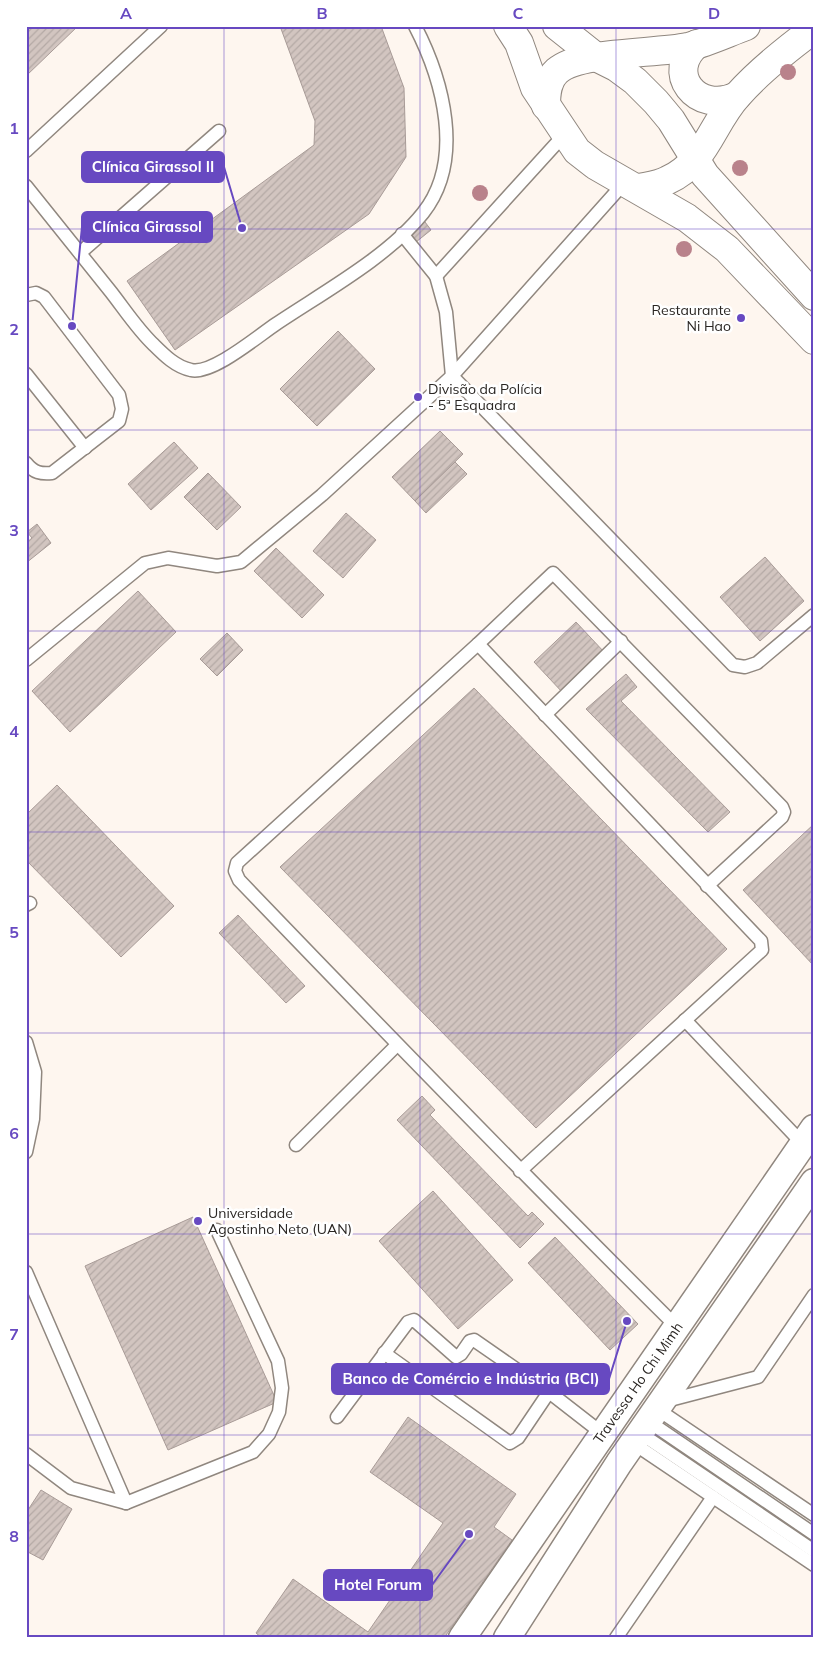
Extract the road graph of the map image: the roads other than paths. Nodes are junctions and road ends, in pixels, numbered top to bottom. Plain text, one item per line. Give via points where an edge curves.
1 (161, 26) edge
2 (416, 26) edge
3 (508, 26) edge
4 (558, 26) edge
5 (746, 26) edge
6 (814, 29) edge
7 (697, 44) junction
8 (802, 44) edge
9 (596, 57) junction
10 (736, 96) junction
11 (546, 106) junction
12 (219, 131) dead end
13 (564, 135) junction
14 (26, 151) edge
15 (696, 159) junction
16 (632, 185) junction
17 (26, 186) edge
18 (402, 234) junction
19 (80, 253) junction
20 (436, 276) junction
21 (26, 295) edge
22 (814, 296) edge
23 (814, 340) edge
24 (26, 374) edge
25 (452, 376) junction
26 (85, 448) junction
27 (26, 463) edge
28 (814, 615) edge
29 (621, 641) junction
30 (478, 644) junction
31 (26, 660) edge
32 (545, 715) junction
33 (707, 886) junction
34 (685, 1020) junction
35 (26, 1042) edge
36 (397, 1045) junction
37 (808, 1136) edge
38 (296, 1145) dead end
39 (26, 1152) edge
40 (520, 1171) junction
41 (814, 1182) edge
42 (217, 1230) dead end
43 (26, 1272) edge
44 (814, 1295) edge
45 (677, 1326) junction
46 (384, 1353) junction
47 (549, 1392) junction
48 (337, 1418) dead end
49 (648, 1422) junction
50 (602, 1434) junction
51 (26, 1454) edge
52 (713, 1497) junction
53 (126, 1503) junction
54 (814, 1515) edge
55 (814, 1534) edge
56 (814, 1551) edge
57 (814, 1566) edge
58 (462, 1638) edge
59 (507, 1638) edge
60 (616, 1638) edge

1 - 14 lane
2 - 18 lane via 440,89 445,114 444,165 424,212
3 - 11 street via 519,43 535,88
4 - 9 street
5 - 7 street
6 - 8 street
7 - 9 street via 656,52
7 - 10 street via 684,64 688,86 705,100 716,102
8 - 10 street
9 - 11 street via 581,59 558,70 550,79
9 - 15 street via 623,72 656,102
10 - 15 street
11 - 13 street
12 - 19 lane
13 - 16 street via 595,165
13 - 20 lane
15 - 16 street via 678,176 666,182
15 - 22 street via 705,175
16 - 23 street via 687,218 727,249
16 - 25 lane
17 - 19 lane
18 - 19 lane via 380,253 236,351 206,369 193,371 180,366 153,344
18 - 20 lane
20 - 25 lane via 446,312
21 - 26 lane via 36,293 44,297 119,395 122,409 119,421
24 - 26 lane
25 - 28 lane via 733,665 757,663
25 - 31 lane via 322,494 241,562 218,566 168,558 145,563
26 - 27 lane via 52,473 41,474 31,470
29 - 30 lane via 553,573
29 - 32 lane
29 - 33 lane via 784,812
30 - 32 lane
30 - 36 lane via 237,862 239,880
32 - 33 lane
33 - 34 lane via 763,945 762,950
34 - 37 lane
34 - 40 lane
35 - 39 lane via 35,1072 33,1119
36 - 38 lane
36 - 40 lane
37 - 45 street, Travessa Ho Chi Mimh
40 - 45 lane
41 - 49 street
42 - 53 lane via 278,1362 282,1388 279,1412 270,1434 252,1452
43 - 53 lane
44 - 49 lane via 758,1377
45 - 50 street, Travessa Ho Chi Mimh
46 - 47 lane via 408,1322 414,1320 456,1356 472,1339
46 - 47 lane via 510,1443 518,1438
46 - 48 lane
47 - 50 lane
49 - 52 lane
49 - 54 lane
49 - 55 lane
49 - 56 lane
49 - 59 street
50 - 58 street, Travessa Ho Chi Mimh
51 - 53 lane via 71,1488
52 - 57 lane
52 - 60 lane

